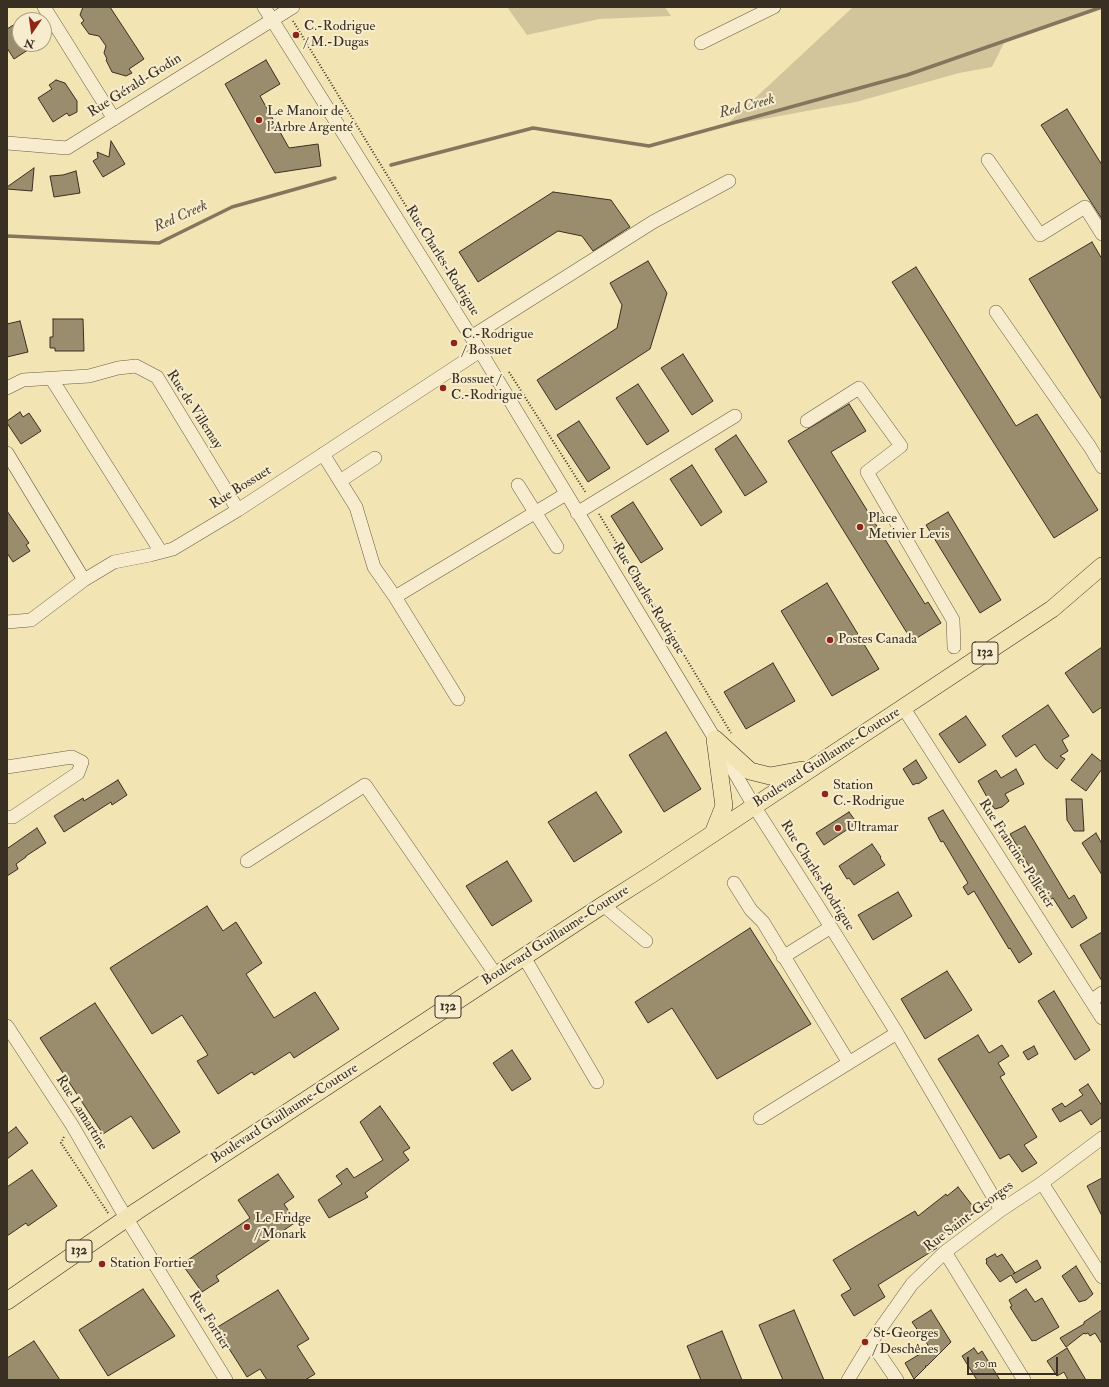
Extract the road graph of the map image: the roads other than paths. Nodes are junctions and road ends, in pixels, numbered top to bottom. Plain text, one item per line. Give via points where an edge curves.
1 (44, 7) edge
2 (264, 7) edge
3 (774, 7) edge
4 (290, 9) edge
5 (272, 19) junction
6 (701, 43) dead end
7 (114, 119) junction
8 (7, 143) edge
9 (988, 160) dead end
10 (729, 181) dead end
11 (1102, 234) edge
12 (996, 312) dead end
13 (471, 337) junction
14 (480, 351) junction
15 (51, 378) junction
16 (7, 388) edge
17 (735, 416) dead end
18 (807, 421) dead end
19 (7, 453) edge
20 (323, 454) junction
21 (375, 458) dead end
22 (1100, 459) edge
23 (340, 481) junction
24 (518, 484) dead end
25 (566, 494) junction
26 (238, 510) junction
27 (535, 513) junction
28 (577, 513) junction
29 (557, 547) dead end
30 (161, 552) junction
31 (1102, 566) edge
32 (84, 580) junction
33 (395, 597) junction
34 (7, 622) edge
35 (954, 647) dead end
36 (458, 699) dead end
37 (903, 707) junction
38 (715, 739) junction
39 (7, 767) edge
40 (810, 769) junction
41 (754, 806) junction
42 (7, 817) edge
43 (714, 831) junction
44 (248, 861) dead end
45 (734, 884) dead end
46 (603, 905) junction
47 (831, 927) junction
48 (646, 941) dead end
49 (783, 957) junction
50 (524, 958) junction
51 (496, 975) junction
52 (1102, 993) edge
53 (1091, 1001) junction
54 (1102, 1018) edge
55 (7, 1026) edge
56 (897, 1034) junction
57 (849, 1063) junction
58 (597, 1082) dead end
59 (760, 1118) dead end
60 (1102, 1138) edge
61 (1042, 1183) junction
62 (1001, 1210) junction
63 (127, 1218) junction
64 (945, 1252) junction
65 (1102, 1277) edge
66 (7, 1301) edge
67 (871, 1342) junction
68 (226, 1380) edge
69 (848, 1380) edge
70 (897, 1380) edge
71 (1024, 1380) edge

1 - 7 street
2 - 5 street, Rue Charles-Rodrigue
3 - 6 street
4 - 5 street, Rue Gérald-Godin
5 - 7 street, Rue Gérald-Godin
5 - 13 street, Rue Charles-Rodrigue
7 - 8 street, Rue Gérald-Godin via 68,148
9 - 11 street via 1040,235 1085,207
10 - 13 street via 653,222
12 - 22 street
13 - 14 street, Rue Charles-Rodrigue
14 - 20 street, Rue Bossuet
14 - 25 street, Rue Charles-Rodrigue
15 - 16 street, Rue de Villemay via 23,380
15 - 26 street, Rue de Villemay via 89,376 136,366 157,377
15 - 30 street
17 - 28 street
18 - 35 street via 859,388 901,446 867,472 953,620
19 - 32 street
20 - 23 street
20 - 26 street, Rue Bossuet
21 - 23 street
23 - 33 street via 356,507 374,567
24 - 27 street
25 - 27 street
25 - 28 street, Rue Charles-Rodrigue
26 - 30 street, Rue Bossuet via 173,548
27 - 29 street
27 - 33 street
28 - 38 street, Rue Charles-Rodrigue
30 - 32 street, Rue Bossuet via 114,562
31 - 37 main road, Boulevard Guillaume-Couture / 132 via 1052,609
32 - 34 street, Rue Bossuet via 31,620
33 - 36 street
37 - 40 main road, Boulevard Guillaume-Couture / 132
37 - 53 street, Rue Francine-Pelletier
38 - 40 main road via 750,771 770,776
38 - 41 street, Rue Charles-Rodrigue
38 - 43 main road via 724,806
39 - 42 street via 72,757 82,762 78,773 13,817
40 - 41 main road, Boulevard Guillaume-Couture / 132
41 - 43 main road, Boulevard Guillaume-Couture / 132
41 - 47 street, Rue Charles-Rodrigue
43 - 46 main road, Boulevard Guillaume-Couture / 132
44 - 51 street via 365,785
45 - 49 street via 751,910 763,922
46 - 48 street
46 - 50 main road, Boulevard Guillaume-Couture / 132
47 - 49 street
47 - 56 street, Rue Charles-Rodrigue
49 - 57 street
50 - 51 main road, Boulevard Guillaume-Couture / 132
50 - 58 street
51 - 63 main road, Boulevard Guillaume-Couture / 132
52 - 53 street
53 - 54 street, Rue Francine-Pelletier
55 - 63 street, Rue Lamartine via 72,1125
56 - 57 street
56 - 62 street, Rue Charles-Rodrigue
57 - 59 street
60 - 61 street, Rue Saint-Georges
61 - 62 street, Rue Saint-Georges
61 - 65 street
62 - 64 street, Rue Saint-Georges
63 - 66 main road, Boulevard Guillaume-Couture / 132
63 - 68 street, Rue Fortier
64 - 67 street, Rue Saint-Georges via 912,1284
64 - 71 street
67 - 69 street, Rue Saint-Georges
67 - 70 street

